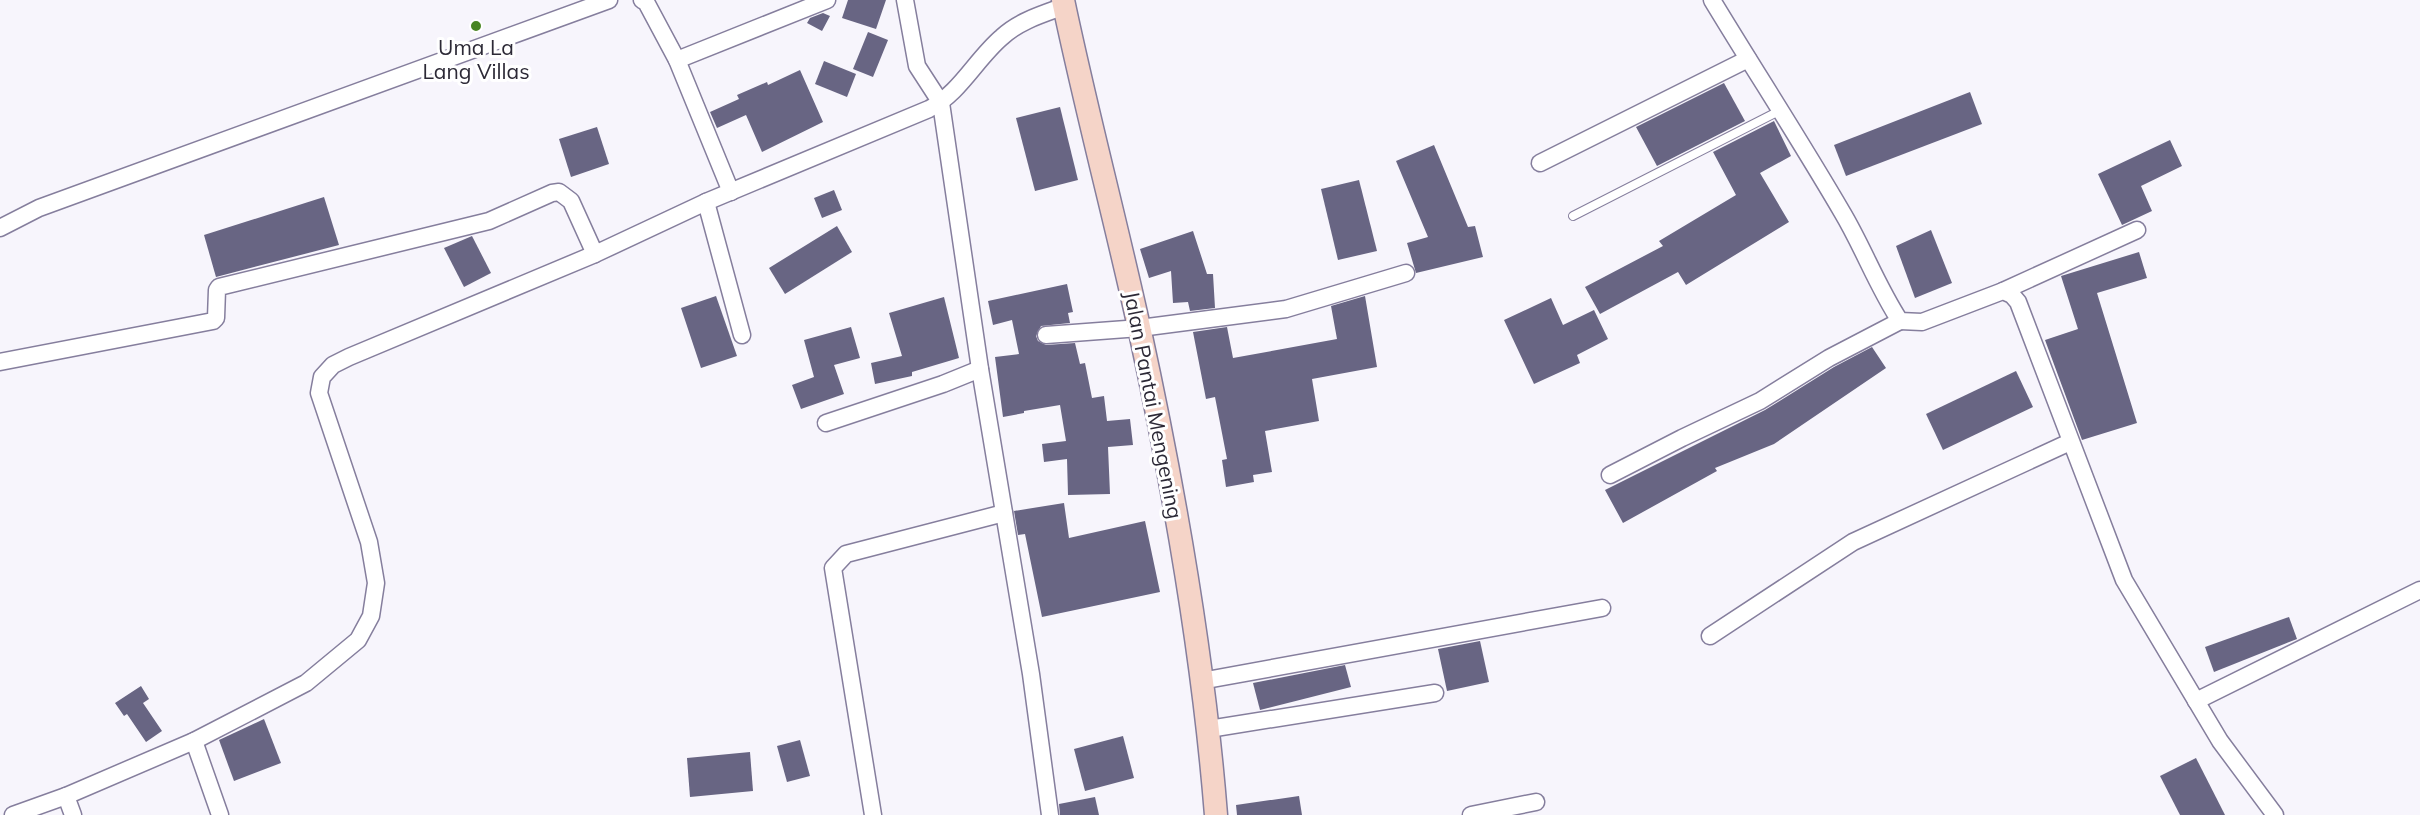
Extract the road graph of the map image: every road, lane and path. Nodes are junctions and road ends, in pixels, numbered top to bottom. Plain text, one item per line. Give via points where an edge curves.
1 (609, 0) edge
2 (642, 0) edge
3 (827, 0) edge
4 (905, 0) edge
5 (1712, 0) edge
6 (1064, 3) edge
7 (1748, 59) junction
8 (677, 60) junction
9 (935, 106) junction
10 (1782, 109) junction
11 (1540, 164) dead end
12 (731, 192) junction
13 (706, 202) junction
14 (1573, 216) dead end
15 (0, 228) edge
16 (2137, 230) dead end
17 (595, 254) junction
18 (1406, 273) dead end
19 (2003, 291) junction
20 (1900, 321) junction
21 (1140, 328) junction
22 (1046, 334) dead end
23 (742, 335) dead end
24 (0, 362) edge
25 (980, 369) junction
26 (826, 423) dead end
27 (2070, 442) junction
28 (1610, 475) dead end
29 (1004, 513) junction
30 (2420, 590) edge
31 (1602, 608) dead end
32 (1710, 636) dead end
33 (1201, 681) junction
34 (1435, 693) dead end
35 (2196, 701) junction
36 (1209, 729) junction
37 (194, 741) junction
38 (66, 796) junction
39 (1536, 801) dead end
40 (13, 815) edge
41 (73, 815) edge
42 (220, 815) edge
43 (873, 815) edge
44 (1050, 815) edge
45 (1216, 815) edge
46 (1471, 815) edge
47 (2274, 815) edge

1 - 15 street via 39,208
2 - 8 street
3 - 8 street
4 - 9 street via 916,66
5 - 7 street
6 - 9 street via 1003,35
6 - 21 street, Jalan Pantai Mengening
7 - 10 street
7 - 11 street
8 - 12 street
9 - 12 street
9 - 25 street
10 - 14 lane
10 - 20 street
12 - 13 street
13 - 17 street
13 - 23 street
16 - 19 street
17 - 24 street via 571,201 559,192 552,193 489,221 219,286 213,321
17 - 37 street via 349,357 333,365 322,377 319,393 369,542 376,583 371,616 358,640 306,683
18 - 21 street via 1286,309
19 - 20 street via 1922,322
19 - 27 street via 2018,303
20 - 28 street via 1829,358 1760,401
21 - 22 street
21 - 33 street, Jalan Pantai Mengening via 1187,574
25 - 26 street
25 - 29 street
27 - 32 street via 1854,542
27 - 35 street via 2124,580
29 - 43 street via 846,554 833,568
29 - 44 street
30 - 35 street
31 - 33 street
33 - 36 street, Jalan Pantai Mengening
34 - 36 street
35 - 47 street
36 - 45 street, Jalan Pantai Mengening
37 - 38 street
37 - 42 street
38 - 40 street
38 - 41 street
39 - 46 street

